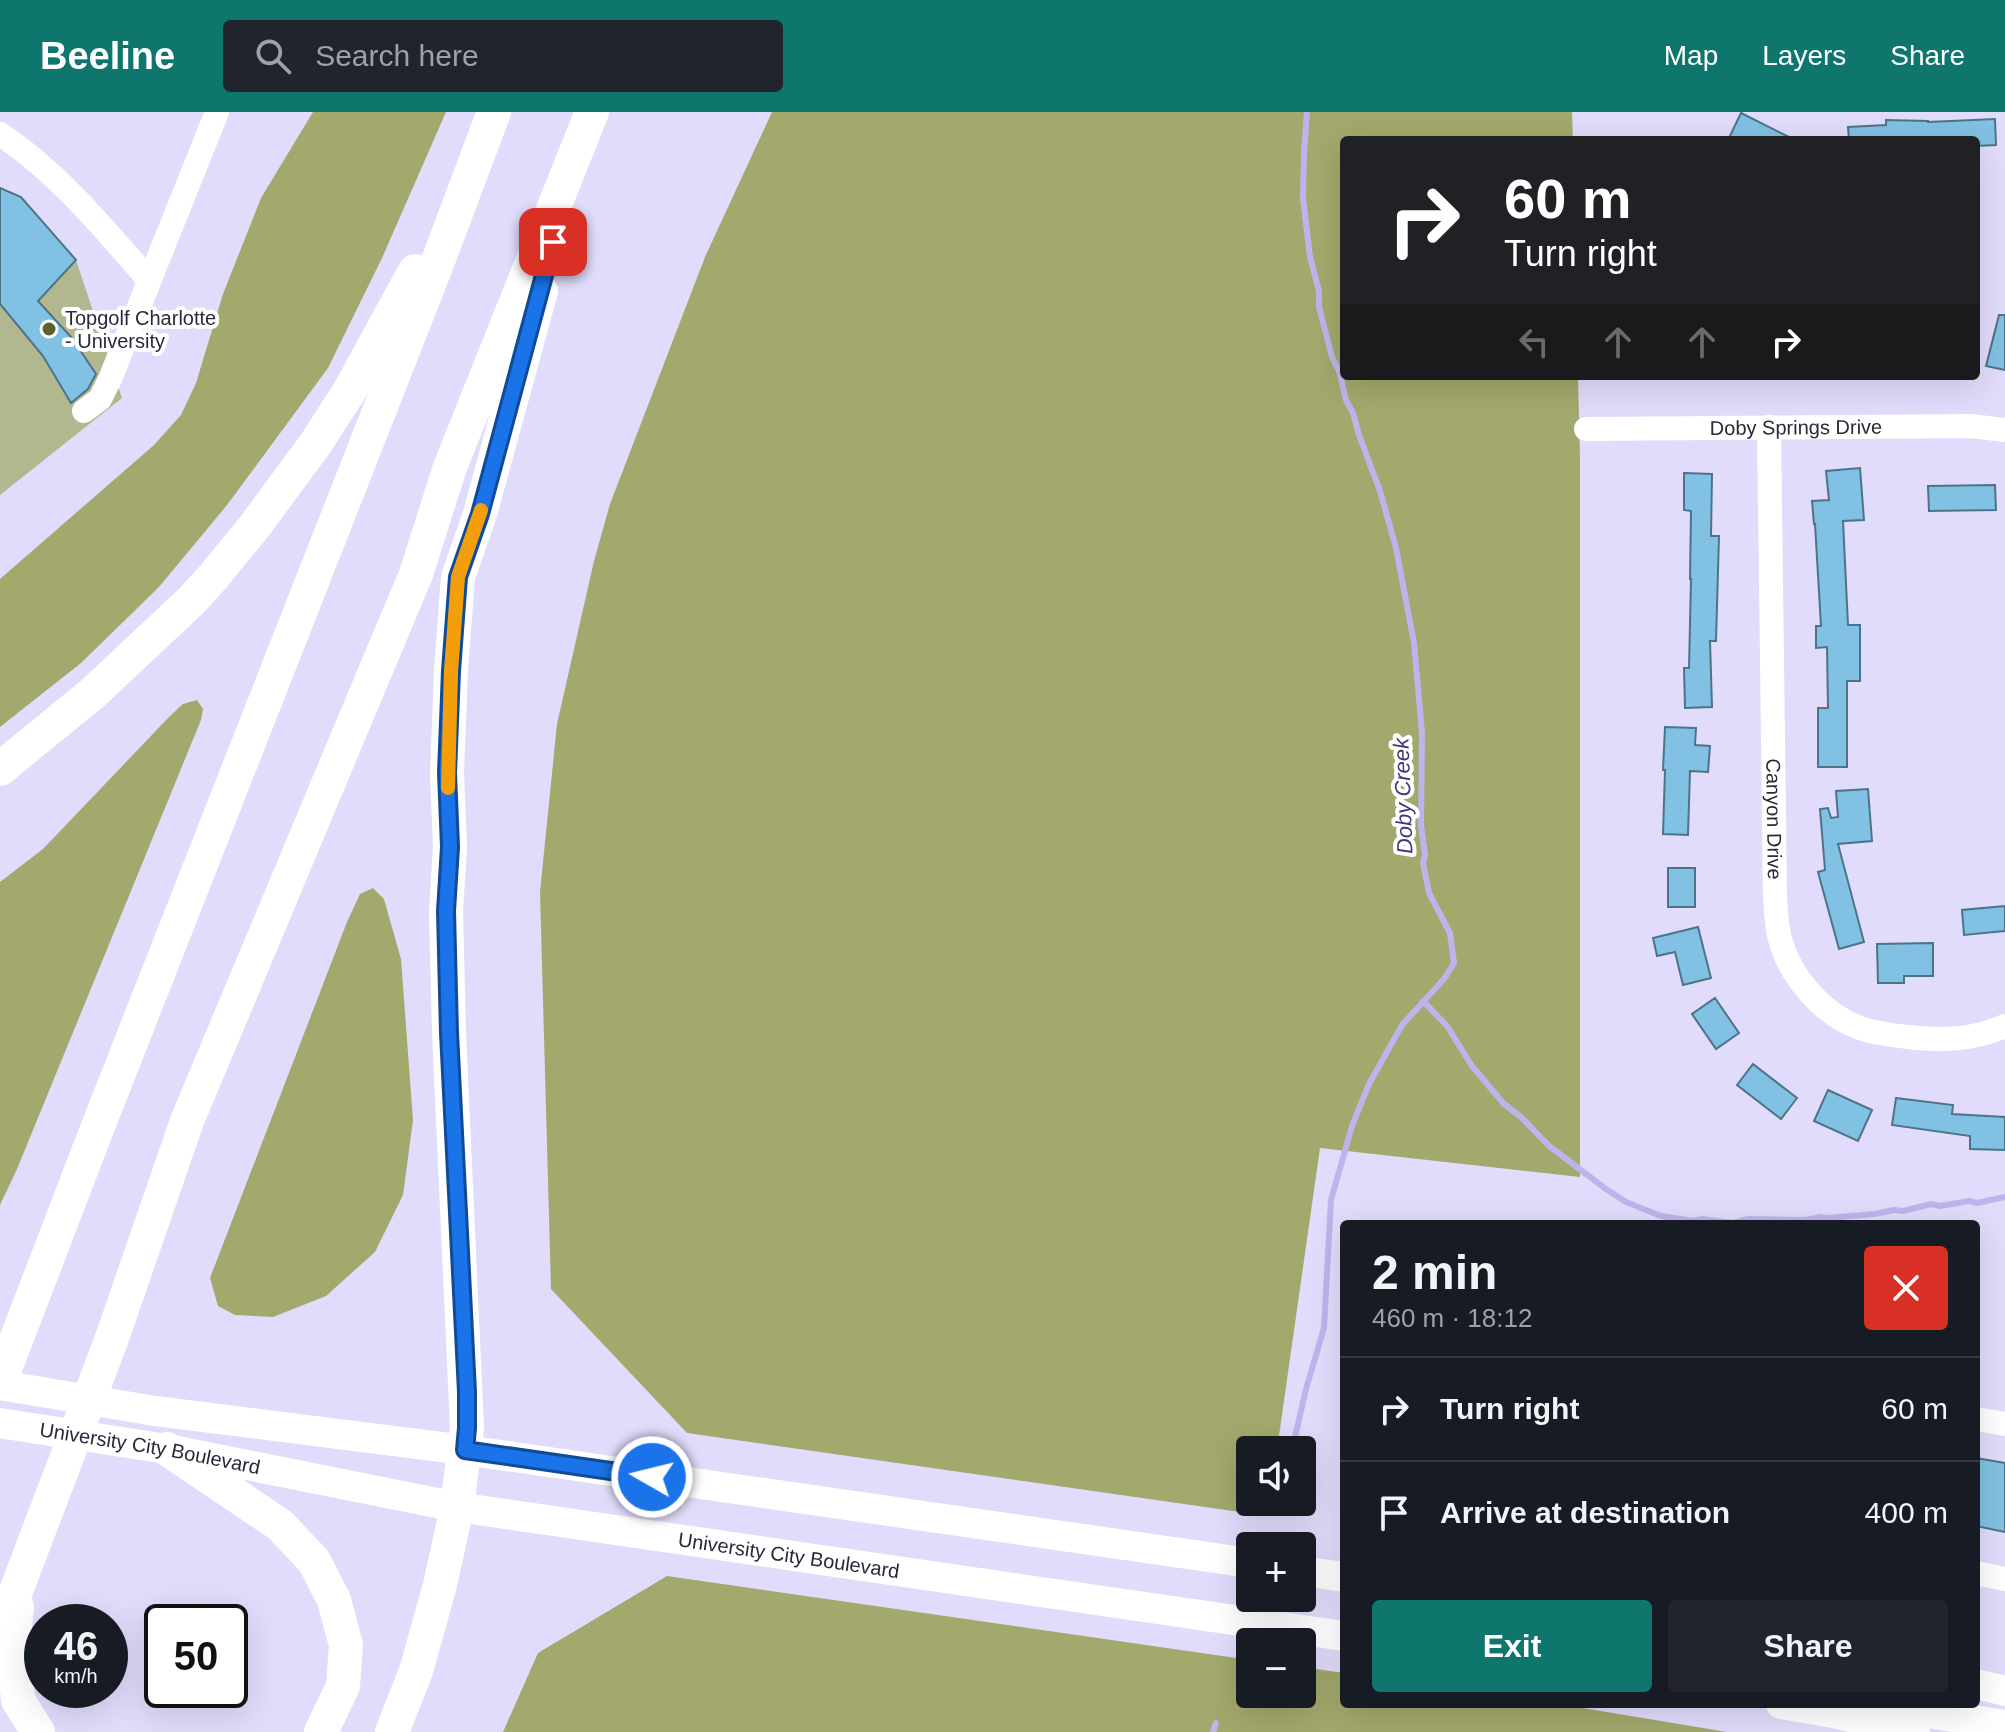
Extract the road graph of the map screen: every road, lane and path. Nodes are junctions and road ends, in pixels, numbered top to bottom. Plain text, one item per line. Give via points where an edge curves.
1 (217, 112) edge
2 (494, 112) edge
3 (592, 112) edge
4 (0, 134) edge
5 (480, 151) junction
6 (571, 167) junction
7 (149, 280) junction
8 (84, 411) dead end
9 (1769, 427) junction
10 (1586, 429) dead end
11 (2005, 430) edge
12 (0, 769) edge
13 (2005, 1026) edge
14 (0, 1384) edge
15 (1980, 1420) edge
16 (0, 1423) edge
17 (2005, 1424) edge
18 (155, 1448) junction
19 (465, 1450) junction
20 (457, 1507) junction
21 (1236, 1561) edge
22 (1316, 1573) edge
23 (1980, 1574) edge
24 (1340, 1576) edge
25 (2005, 1579) edge
26 (19, 1584) junction
27 (0, 1633) edge
28 (1340, 1635) edge
29 (1980, 1685) edge
30 (2005, 1691) edge
31 (1804, 1708) edge
32 (1850, 1708) edge
33 (1897, 1708) edge
34 (1833, 1713) junction
35 (2005, 1725) edge
36 (38, 1732) edge
37 (321, 1732) edge
38 (392, 1732) edge
39 (1915, 1732) edge

1 - 7 street
2 - 5 highway
3 - 6 highway
4 - 7 street via 75,195
5 - 12 highway via 350,390 254,527 191,601 93,693
5 - 14 highway
6 - 19 highway via 480,514 458,577 446,911 467,1392
6 - 26 highway via 450,467 416,574 187,1121
7 - 8 street via 100,399
9 - 10 street, Doby Springs Drive
9 - 11 street, Doby Springs Drive
9 - 13 street, Canyon Drive via 1775,896 1783,949 1796,974 1824,1006 1860,1028 1944,1040 1985,1035
14 - 19 main road, University City Boulevard via 155,1411
15 - 17 street
16 - 18 main road, University City Boulevard
18 - 20 main road, University City Boulevard
18 - 37 highway via 280,1525 314,1561 334,1600 346,1645 343,1686
19 - 20 highway
19 - 21 main road, University City Boulevard
20 - 28 main road, University City Boulevard
20 - 38 highway via 420,1656
22 - 24 main road
23 - 25 street
26 - 27 highway
26 - 36 highway via 13,1645 18,1700
29 - 30 main road
31 - 34 main road
32 - 34 main road
33 - 35 main road
34 - 39 main road

